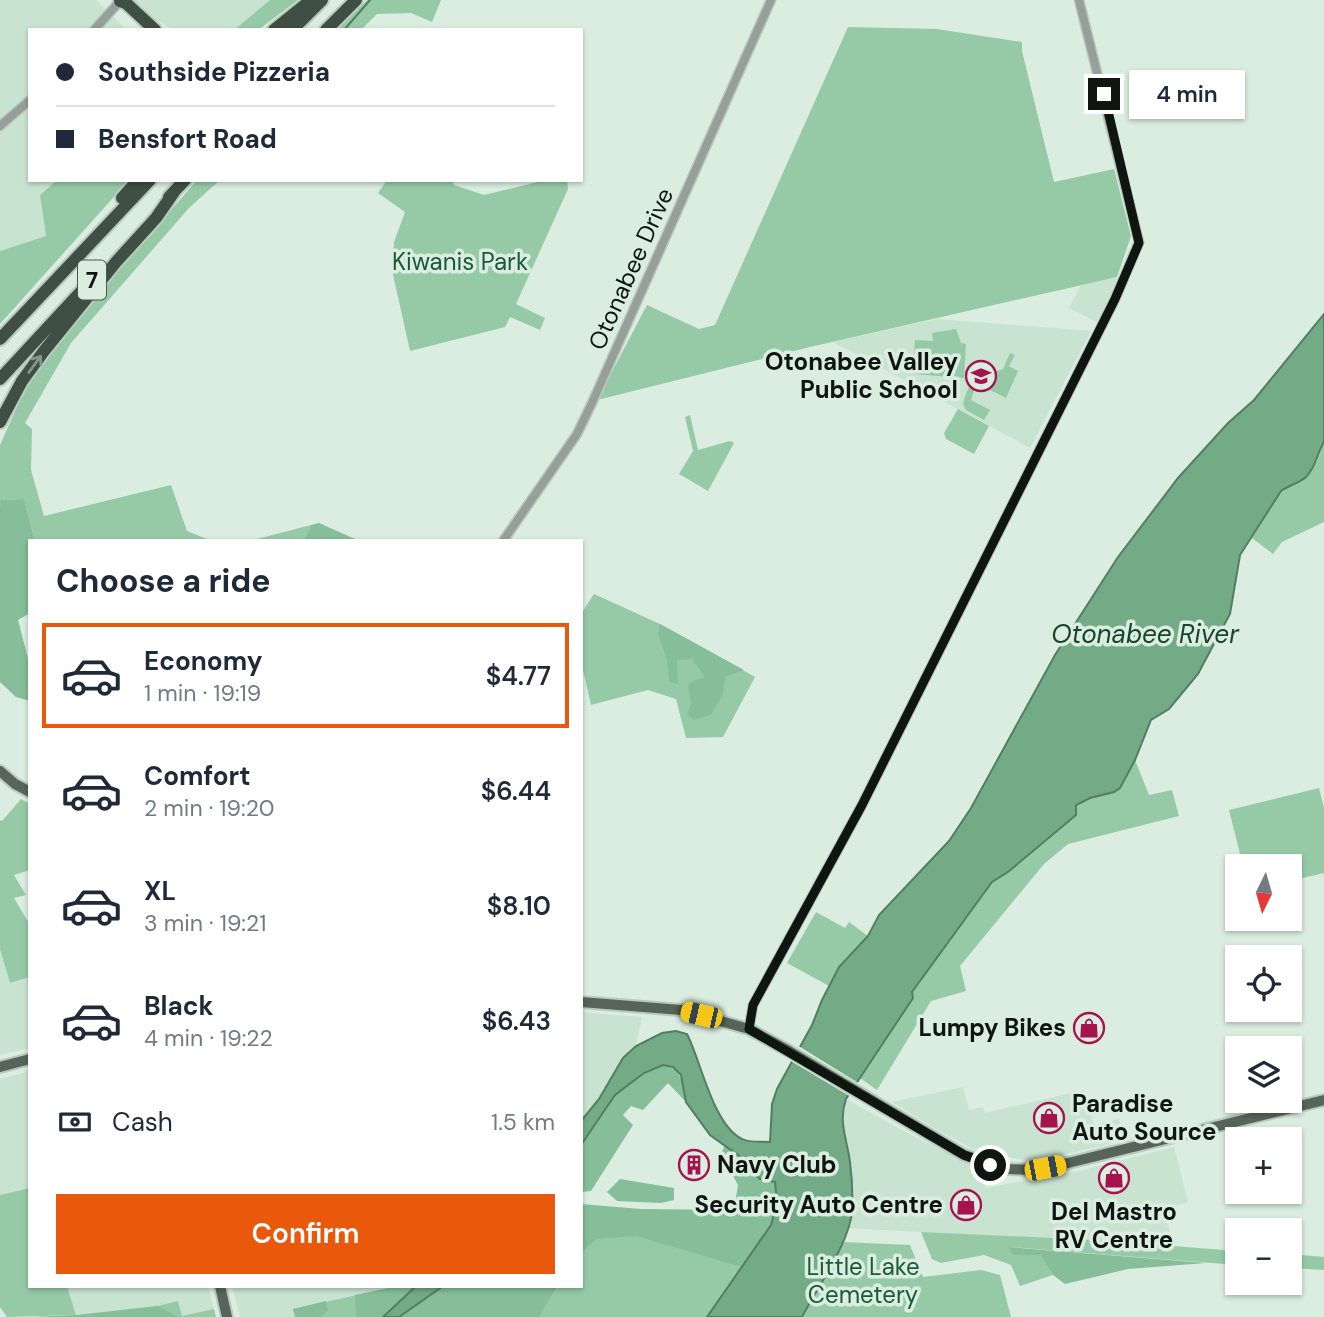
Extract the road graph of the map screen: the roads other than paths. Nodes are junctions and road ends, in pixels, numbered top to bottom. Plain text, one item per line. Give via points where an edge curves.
1 (120, 0) edge
2 (311, 0) edge
3 (322, 0) edge
4 (356, 0) edge
5 (771, 0) edge
6 (1079, 0) edge
7 (96, 28) edge
8 (143, 28) edge
9 (153, 28) edge
10 (276, 28) edge
11 (294, 28) edge
12 (328, 28) edge
13 (28, 102) edge
14 (0, 126) edge
15 (136, 182) edge
16 (148, 182) edge
17 (183, 182) edge
18 (174, 192) junction
19 (67, 268) junction
20 (0, 339) edge
21 (0, 379) edge
22 (0, 422) edge
23 (504, 539) edge
24 (0, 771) edge
25 (28, 791) edge
26 (583, 1002) edge
27 (749, 1029) junction
28 (28, 1060) edge
29 (0, 1067) edge
30 (1324, 1100) edge
31 (220, 1288) edge
32 (227, 1317) edge

1 - 7 street
1 - 8 highway via 122,8
1 - 9 highway
2 - 10 highway
3 - 11 highway
4 - 12 highway
5 - 23 street, Otonabee Drive via 577,434
6 - 27 street via 1139,243 862,805 753,1005
13 - 14 street
15 - 19 highway
16 - 19 highway, 7
17 - 18 highway, 7
18 - 21 highway, 7
22 -> 18 highway via 44,351
19 - 20 highway, 7
24 - 25 main road
26 - 27 main road via 681,1010
27 - 30 main road via 964,1155 990,1165 1032,1170 1066,1164
28 - 29 main road
31 - 32 main road

